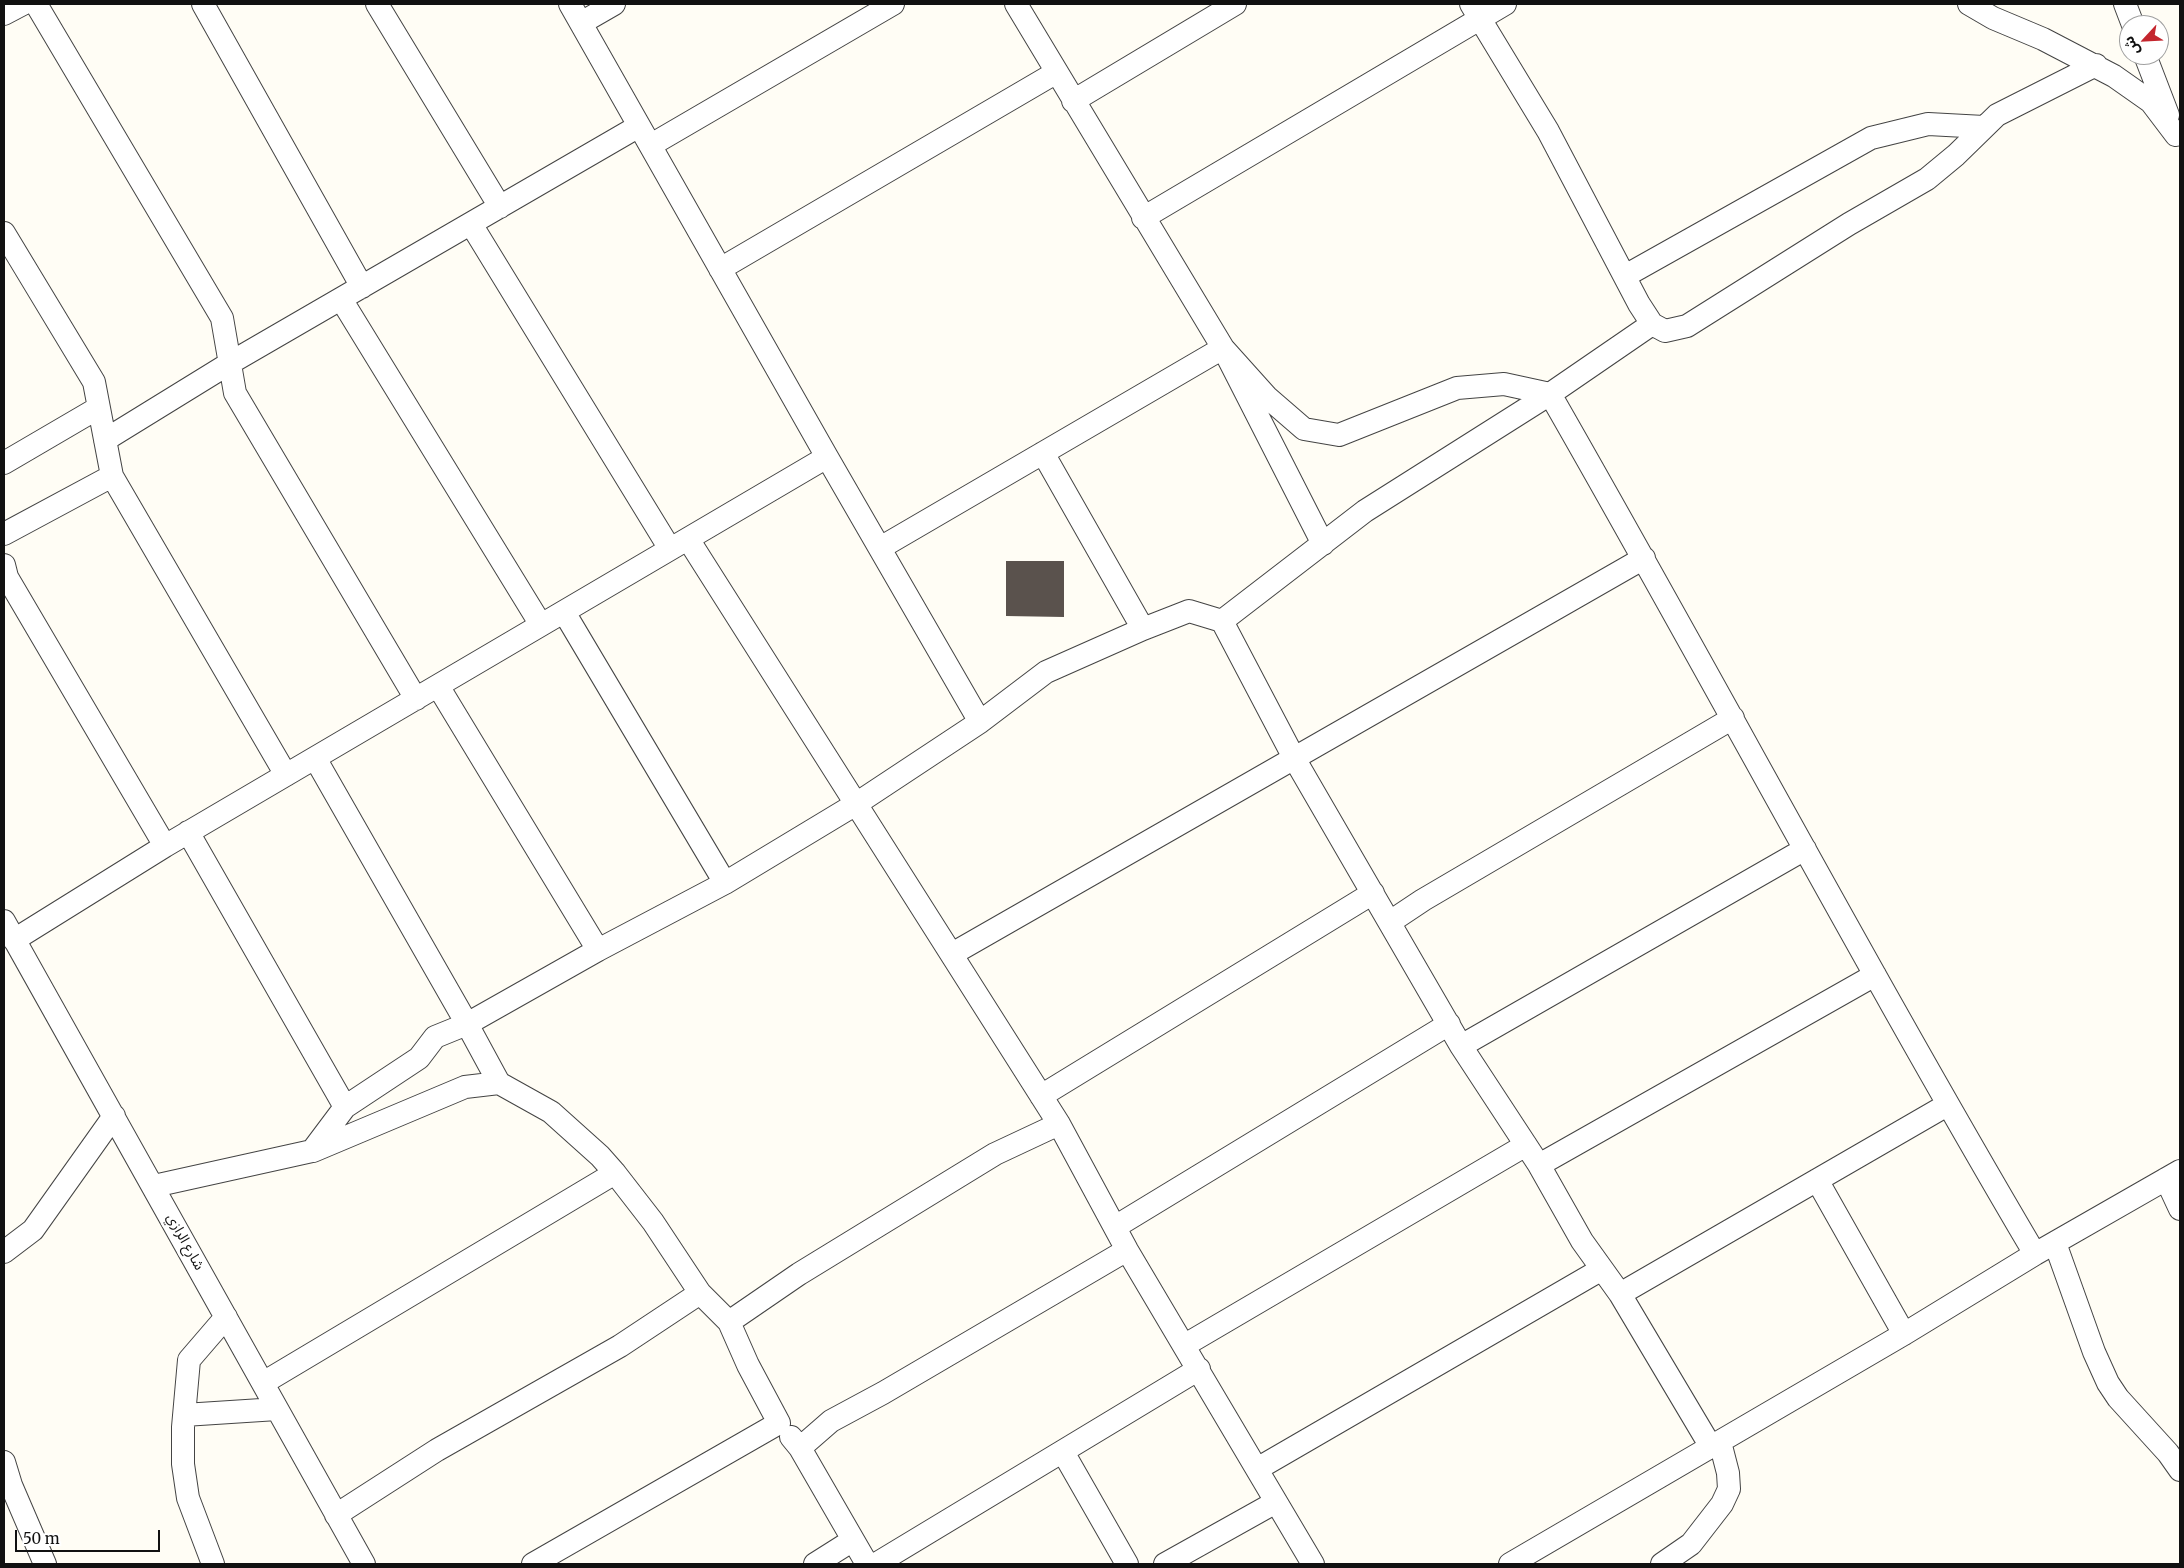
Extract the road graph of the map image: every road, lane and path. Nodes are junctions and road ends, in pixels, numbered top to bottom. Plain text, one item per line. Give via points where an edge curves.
1 (23, 4) edge
2 (36, 4) edge
3 (203, 4) edge
4 (377, 4) edge
5 (614, 4) edge
6 (893, 4) edge
7 (1016, 4) edge
8 (1236, 4) edge
9 (1506, 4) edge
10 (1969, 4) edge
11 (1475, 12) edge
12 (576, 13) edge
13 (4, 14) edge
14 (2096, 65) junction
15 (2149, 65) edge
16 (1057, 72) junction
17 (1073, 100) junction
18 (639, 126) junction
19 (1984, 128) junction
20 (2179, 136) edge
21 (651, 145) junction
22 (500, 207) junction
23 (1143, 218) junction
24 (471, 224) junction
25 (4, 233) edge
26 (720, 269) junction
27 (1625, 276) junction
28 (362, 286) junction
29 (341, 299) junction
30 (1652, 324) junction
31 (1223, 348) junction
32 (230, 363) junction
33 (1550, 394) junction
34 (98, 408) junction
35 (105, 440) junction
36 (1043, 453) junction
37 (827, 457) junction
38 (4, 463) edge
39 (112, 476) junction
40 (4, 534) edge
41 (679, 544) junction
42 (1324, 544) junction
43 (880, 548) junction
44 (1644, 558) junction
45 (4, 565) edge
46 (564, 612) junction
47 (1222, 621) junction
48 (541, 625) junction
49 (1143, 629) junction
50 (438, 686) junction
51 (416, 698) junction
52 (1733, 718) junction
53 (980, 722) junction
54 (314, 758) junction
55 (1294, 758) junction
56 (286, 775) junction
57 (856, 804) junction
58 (188, 832) junction
59 (165, 846) junction
60 (1806, 849) junction
61 (725, 883) junction
62 (1373, 893) junction
63 (1390, 922) junction
64 (10, 940) edge
65 (598, 950) junction
66 (952, 954) junction
67 (1875, 975) junction
68 (467, 1024) junction
69 (1449, 1024) junction
70 (1461, 1046) junction
71 (499, 1083) junction
72 (1041, 1096) junction
73 (1947, 1105) junction
74 (345, 1107) junction
75 (114, 1116) junction
76 (1059, 1124) junction
77 (1526, 1145) junction
78 (312, 1151) junction
79 (1539, 1165) junction
80 (615, 1174) junction
81 (2173, 1175) edge
82 (1816, 1180) junction
83 (154, 1186) junction
84 (2180, 1209) edge
85 (1114, 1227) junction
86 (2045, 1248) junction
87 (1127, 1250) junction
88 (4, 1252) edge
89 (1602, 1269) junction
90 (700, 1293) junction
91 (1620, 1294) junction
92 (226, 1317) junction
93 (729, 1322) junction
94 (1904, 1334) junction
95 (1185, 1345) junction
96 (1199, 1369) junction
97 (263, 1383) junction
98 (277, 1409) junction
99 (184, 1415) junction
100 (779, 1423) junction
101 (1716, 1444) junction
102 (800, 1448) junction
103 (1063, 1452) junction
104 (4, 1462) edge
105 (1257, 1469) junction
106 (2180, 1470) edge
107 (1276, 1502) junction
108 (336, 1515) junction
109 (853, 1540) junction
110 (45, 1564) edge
111 (213, 1564) edge
112 (364, 1564) edge
113 (533, 1564) edge
114 (815, 1564) edge
115 (867, 1564) edge
116 (876, 1564) edge
117 (1127, 1564) edge
118 (1165, 1564) edge
119 (1313, 1564) edge
120 (1510, 1564) edge
121 (1662, 1564) edge

1 - 13 street
2 - 32 street via 222,318
3 - 28 street
4 - 22 street
5 - 12 street
6 - 21 street
7 - 16 street
8 - 17 street
9 - 11 street
10 - 14 street
11 - 23 street
11 - 27 street via 1548,131
12 - 18 street
14 - 19 street via 1997,115
14 - 20 street via 2151,102
15 - 20 street
16 - 17 street
16 - 26 street
17 - 23 street
18 - 21 street
18 - 22 street
19 - 27 street via 1928,124 1871,138
19 - 30 street via 1926,179 1687,326 1665,331
21 - 26 street
22 - 24 street
23 - 31 street
24 - 28 street
24 - 41 street
25 - 34 street via 94,382
26 - 37 street
27 - 30 street
28 - 29 street
29 - 32 street
29 - 48 street
30 - 33 street
31 - 33 street via 1267,397 1304,429 1339,435 1457,388 1504,384
31 - 36 street
31 - 42 street
32 - 35 street
32 - 51 street via 235,393
33 - 42 street via 1365,511
33 - 44 street
34 - 35 street
34 - 38 street
35 - 39 street
36 - 43 street
36 - 49 street
37 - 41 street
37 - 43 street
39 - 40 street
39 - 56 street
41 - 46 street
41 - 57 street
42 - 47 street
43 - 53 street
44 - 52 street
44 - 55 street
45 - 59 street via 7,577
46 - 48 street
46 - 61 street
47 - 49 street via 1189,611
47 - 55 street
48 - 50 street
49 - 53 street via 1046,672
50 - 51 street
50 - 65 street
51 - 54 street
52 - 60 street
52 - 63 street
53 - 57 street
54 - 56 street
54 - 68 street
55 - 62 street
55 - 66 street
56 - 58 street
57 - 61 street
57 - 66 street
58 - 59 street
58 - 74 street
59 - 64 street
60 - 67 street
60 - 70 street
61 - 65 street
62 - 63 street
62 - 72 street
63 - 69 street
64 - 75 street, شارع الرازي
65 - 68 street
66 - 72 street
67 - 73 street
67 - 79 street
68 - 71 street
68 - 74 street via 436,1037 419,1058
69 - 70 street
69 - 85 street
70 - 77 street
71 - 78 street via 466,1086
71 - 80 street via 551,1112
72 - 76 street
73 - 82 street
73 - 86 street
74 - 78 street
75 - 83 street, شارع الرازي
75 - 88 street via 33,1230
76 - 85 street
76 - 93 street via 996,1154 799,1274
77 - 79 street
77 - 95 street
78 - 83 street
79 - 89 street via 1582,1241
80 - 90 street via 653,1222
80 - 97 street
81 - 84 street
81 - 86 street
82 - 91 street
82 - 94 street
83 - 92 street, شارع الرازي
85 - 87 street
86 - 94 street
86 - 106 street via 2108,1383
87 - 95 street
87 - 102 street via 831,1421
89 - 91 street
89 - 105 street
90 - 93 street
90 - 108 street via 620,1346 437,1450
91 - 101 street
92 - 97 street, شارع الرازي
92 - 99 street via 188,1360
93 - 100 street
94 - 101 street
95 - 96 street
96 - 103 street
96 - 105 street
97 - 98 street, شارع الرازي
98 - 99 street
98 - 108 street, شارع الرازي
99 - 111 street via 182,1464 188,1498
100 - 102 street
100 - 113 street
101 - 120 street
101 - 121 street via 1728,1473 1726,1496 1691,1544
102 - 109 street
103 - 116 street
103 - 117 street
104 - 110 street
105 - 107 street
107 - 118 street
107 - 119 street
108 - 112 street, شارع الرازي
109 - 114 street
109 - 115 street

